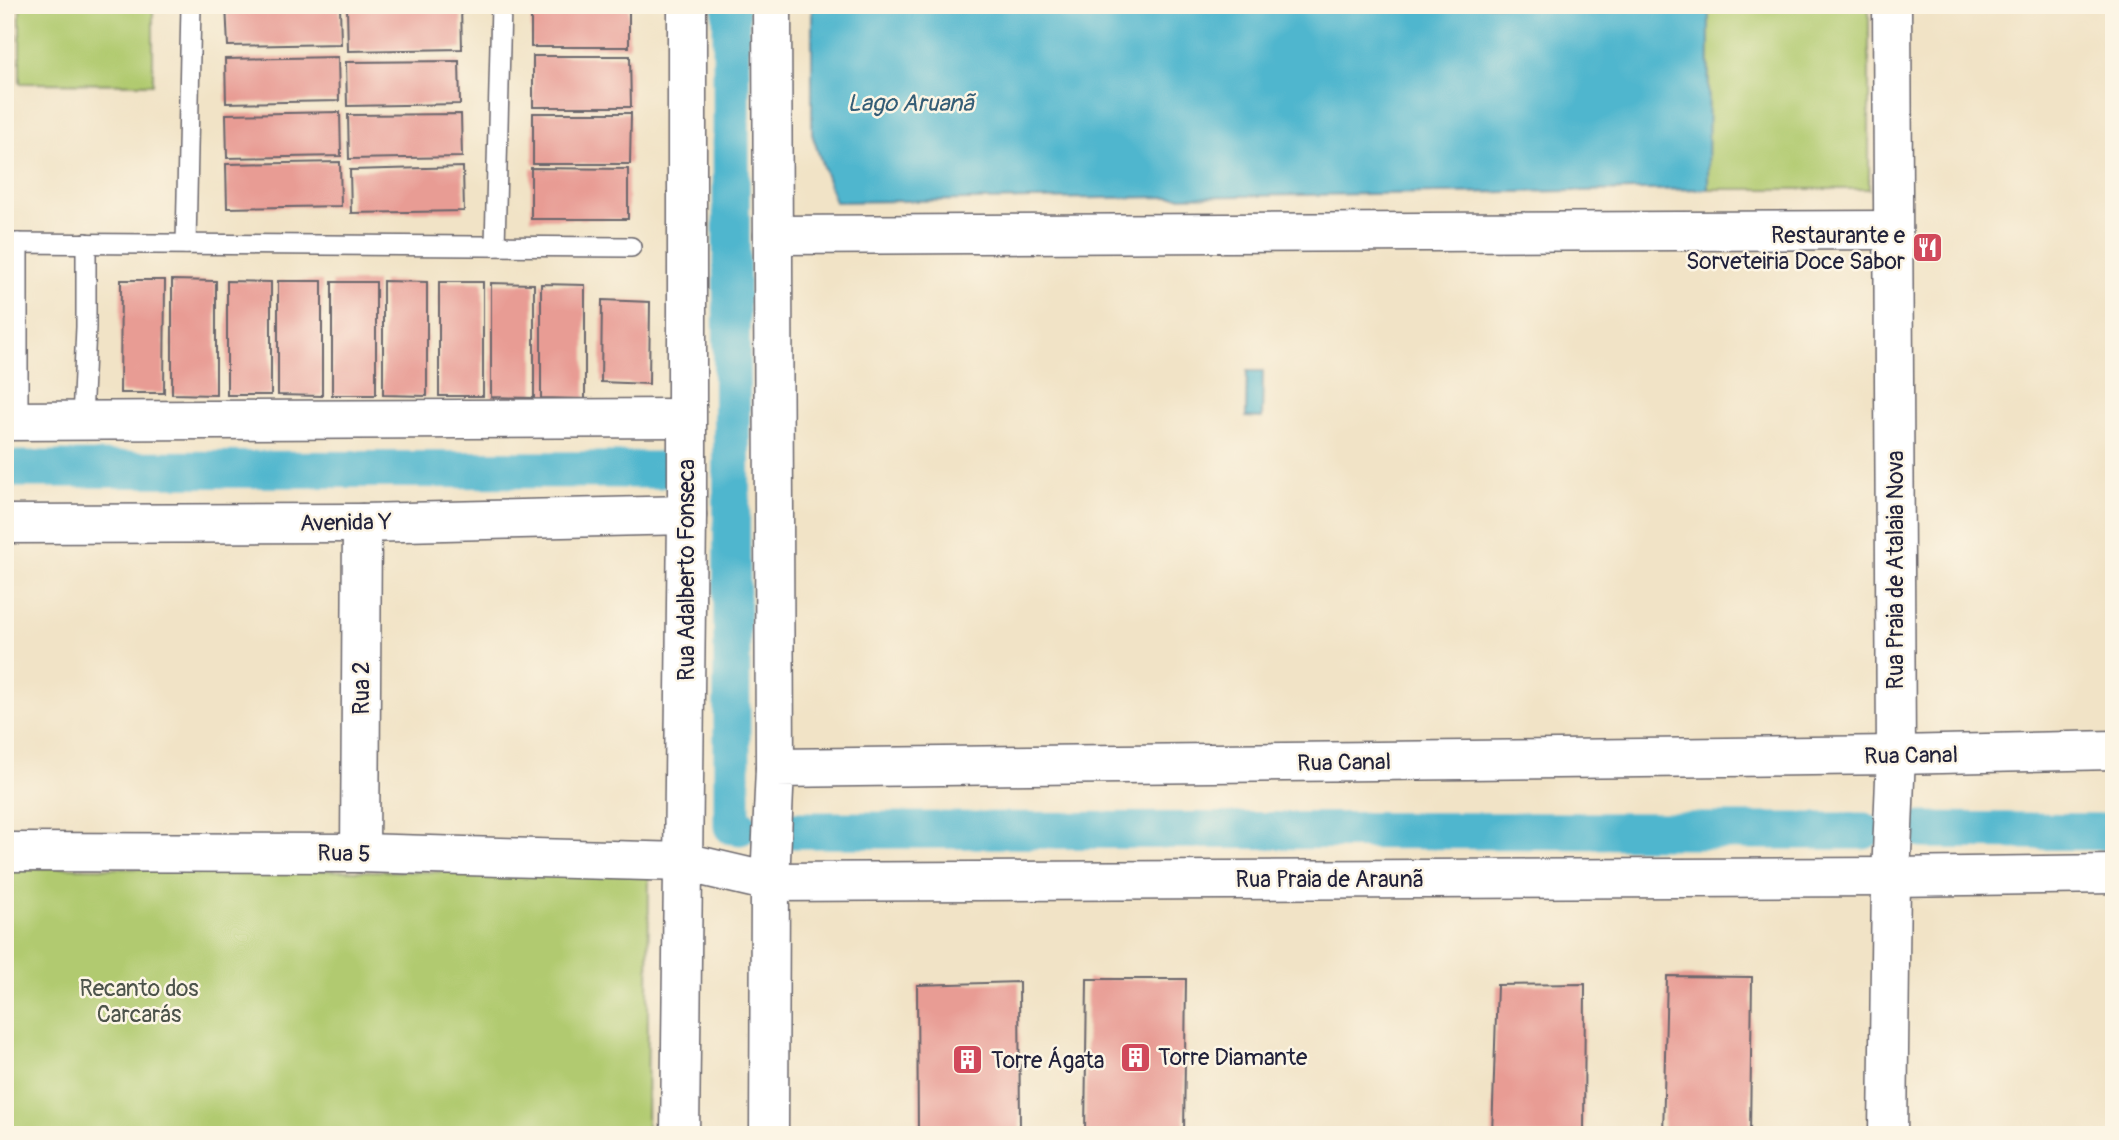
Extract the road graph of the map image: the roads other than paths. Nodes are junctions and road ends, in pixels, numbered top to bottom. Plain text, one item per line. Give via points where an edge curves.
1 (191, 5) edge
2 (501, 5) edge
3 (687, 5) edge
4 (772, 5) edge
5 (1892, 5) edge
6 (1893, 230) junction
7 (772, 235) junction
8 (12, 243) edge
9 (86, 243) junction
10 (186, 244) junction
11 (495, 246) junction
12 (631, 247) dead end
13 (686, 418) junction
14 (82, 420) junction
15 (12, 421) edge
16 (687, 515) junction
17 (362, 523) junction
18 (5, 524) edge
19 (2114, 750) edge
20 (1896, 755) junction
21 (775, 768) junction
22 (5, 852) edge
23 (360, 853) junction
24 (684, 862) junction
25 (2114, 874) edge
26 (1891, 877) junction
27 (769, 881) junction
28 (680, 1135) edge
29 (769, 1135) edge
30 (1888, 1135) edge

1 - 10 lane
2 - 11 lane
3 - 13 street, Rua Adalberto Fonseca
4 - 7 street
5 - 6 street, Rua Praia de Atalaia Nova
6 - 7 street
6 - 20 street, Rua Praia de Atalaia Nova
7 - 21 street
8 - 9 lane
8 - 15 lane
9 - 10 lane
9 - 14 lane
10 - 11 lane
11 - 12 lane
13 - 14 street
13 - 16 street, Rua Adalberto Fonseca
14 - 15 street
16 - 17 street, Avenida Y
16 - 24 street, Rua Adalberto Fonseca
17 - 18 street, Avenida Y
17 - 23 street, Rua 2
19 - 20 street, Rua Canal
20 - 21 street, Rua Canal
20 - 26 street, Rua Praia de Atalaia Nova
21 - 27 street
22 - 23 street, Rua 5
23 - 24 street, Rua 5
24 - 27 street
24 - 28 street, Rua Adalberto Fonseca
25 - 26 street, Rua Praia de Araunã
26 - 27 street, Rua Praia de Araunã
26 - 30 street, Rua Praia de Atalaia Nova
27 - 29 street

